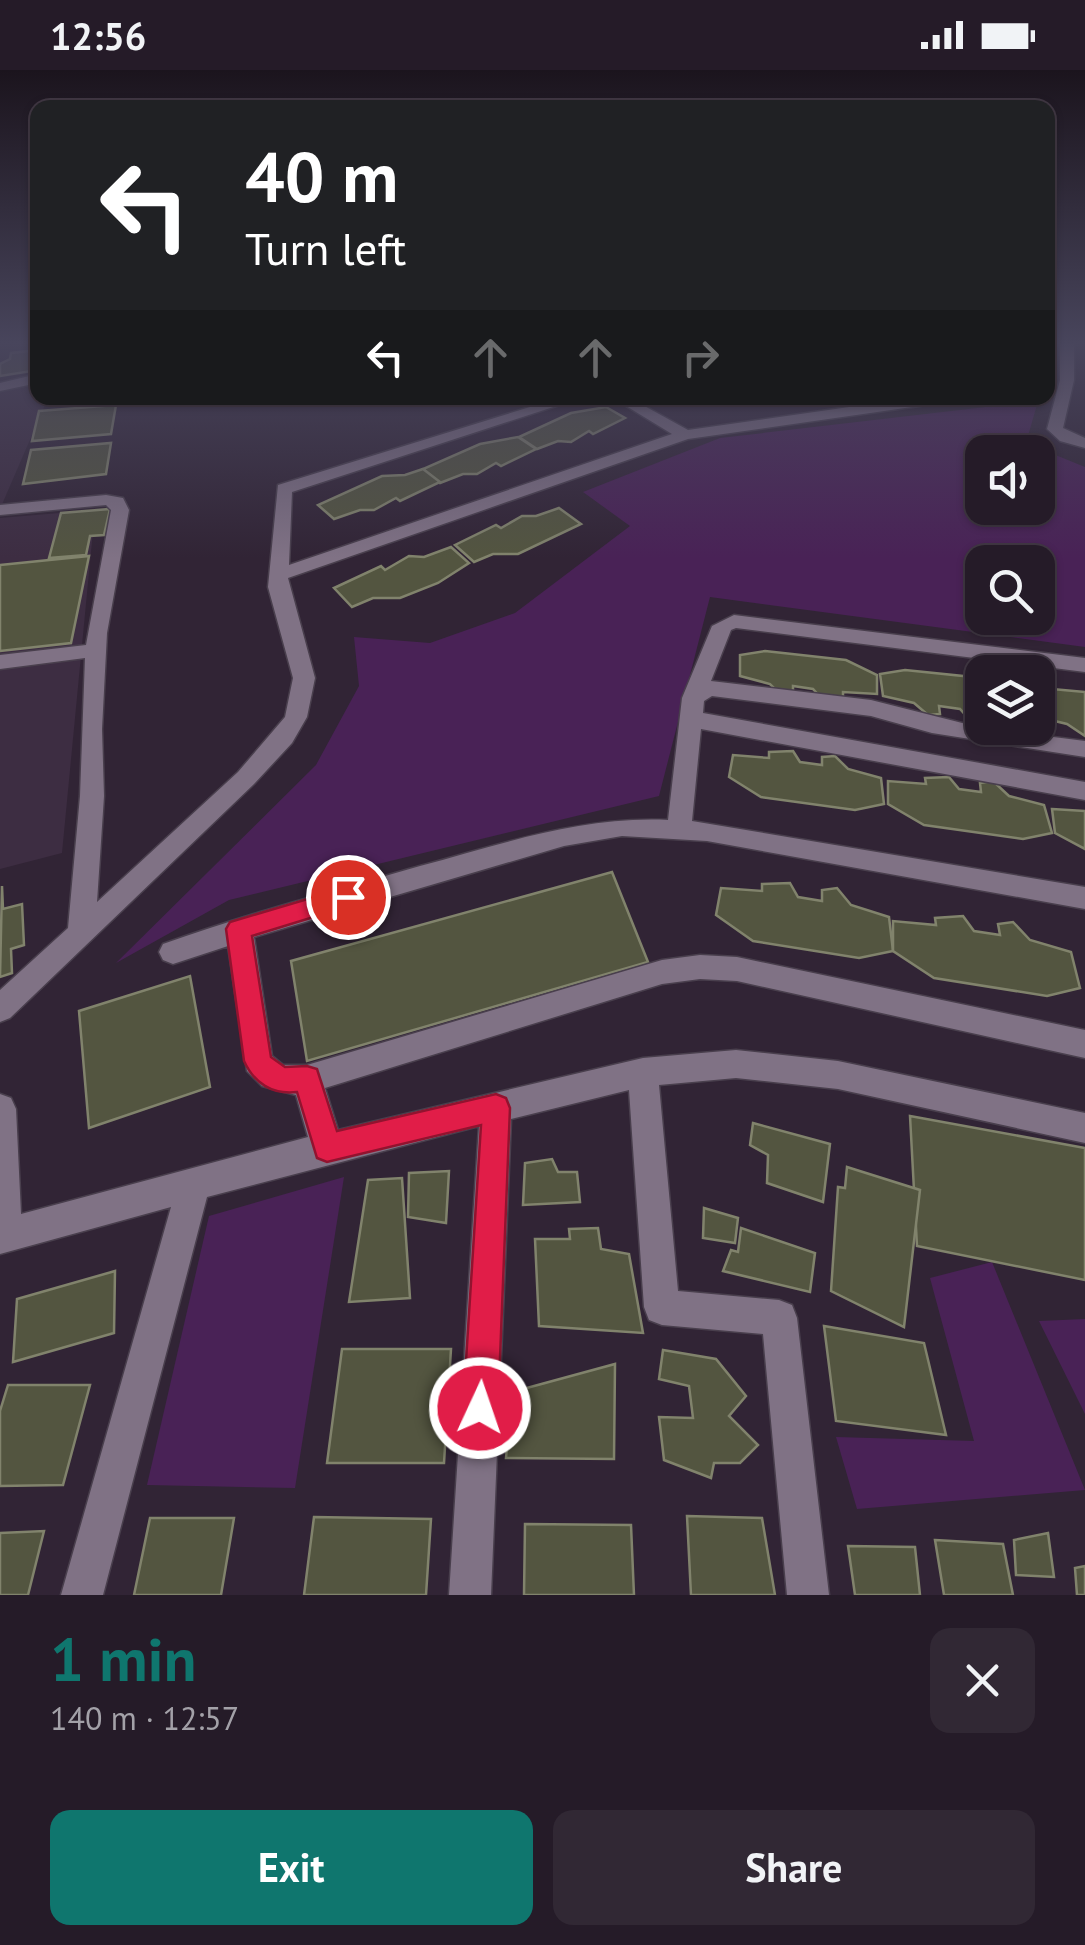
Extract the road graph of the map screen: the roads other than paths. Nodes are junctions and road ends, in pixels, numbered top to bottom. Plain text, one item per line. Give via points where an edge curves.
1 (517, 415) edge
2 (656, 415) edge
3 (822, 415) edge
4 (1059, 415) edge
5 (685, 435) junction
6 (1085, 443) edge
7 (0, 510) edge
8 (279, 574) junction
9 (96, 650) junction
10 (0, 662) edge
11 (1085, 665) edge
12 (692, 709) junction
13 (1085, 749) edge
14 (1085, 792) edge
15 (679, 828) junction
16 (1085, 898) edge
17 (238, 929) junction
18 (81, 930) junction
19 (173, 952) dead end
20 (0, 1009) edge
21 (1085, 1044) edge
22 (643, 1072) junction
23 (307, 1078) junction
24 (496, 1108) junction
25 (0, 1109) edge
26 (1085, 1128) edge
27 (327, 1148) junction
28 (193, 1187) junction
29 (3, 1236) edge
30 (82, 1595) edge
31 (470, 1595) edge
32 (808, 1595) edge

1 - 8 street via 290,485 282,494
2 - 5 street
3 - 5 street
4 - 6 street via 1056,429
5 - 8 street
7 - 9 street via 117,502 120,527
8 - 18 street via 304,678 296,717 246,778
9 - 10 street
9 - 18 street
11 - 12 street via 734,621 722,626
12 - 13 street via 701,690 715,688 858,706 932,726
12 - 14 street
12 - 15 street
15 - 16 street
15 - 17 street via 564,836
17 - 19 street
17 - 23 street via 258,1061 282,1081
18 - 20 street
21 - 23 street via 737,969 700,967 662,972
22 - 24 street
22 - 26 street via 736,1064 838,1075
22 - 32 street via 662,1307 779,1318
23 - 27 street
24 - 27 street
24 - 31 street
25 - 29 street
27 - 28 street
28 - 29 street
28 - 30 street

